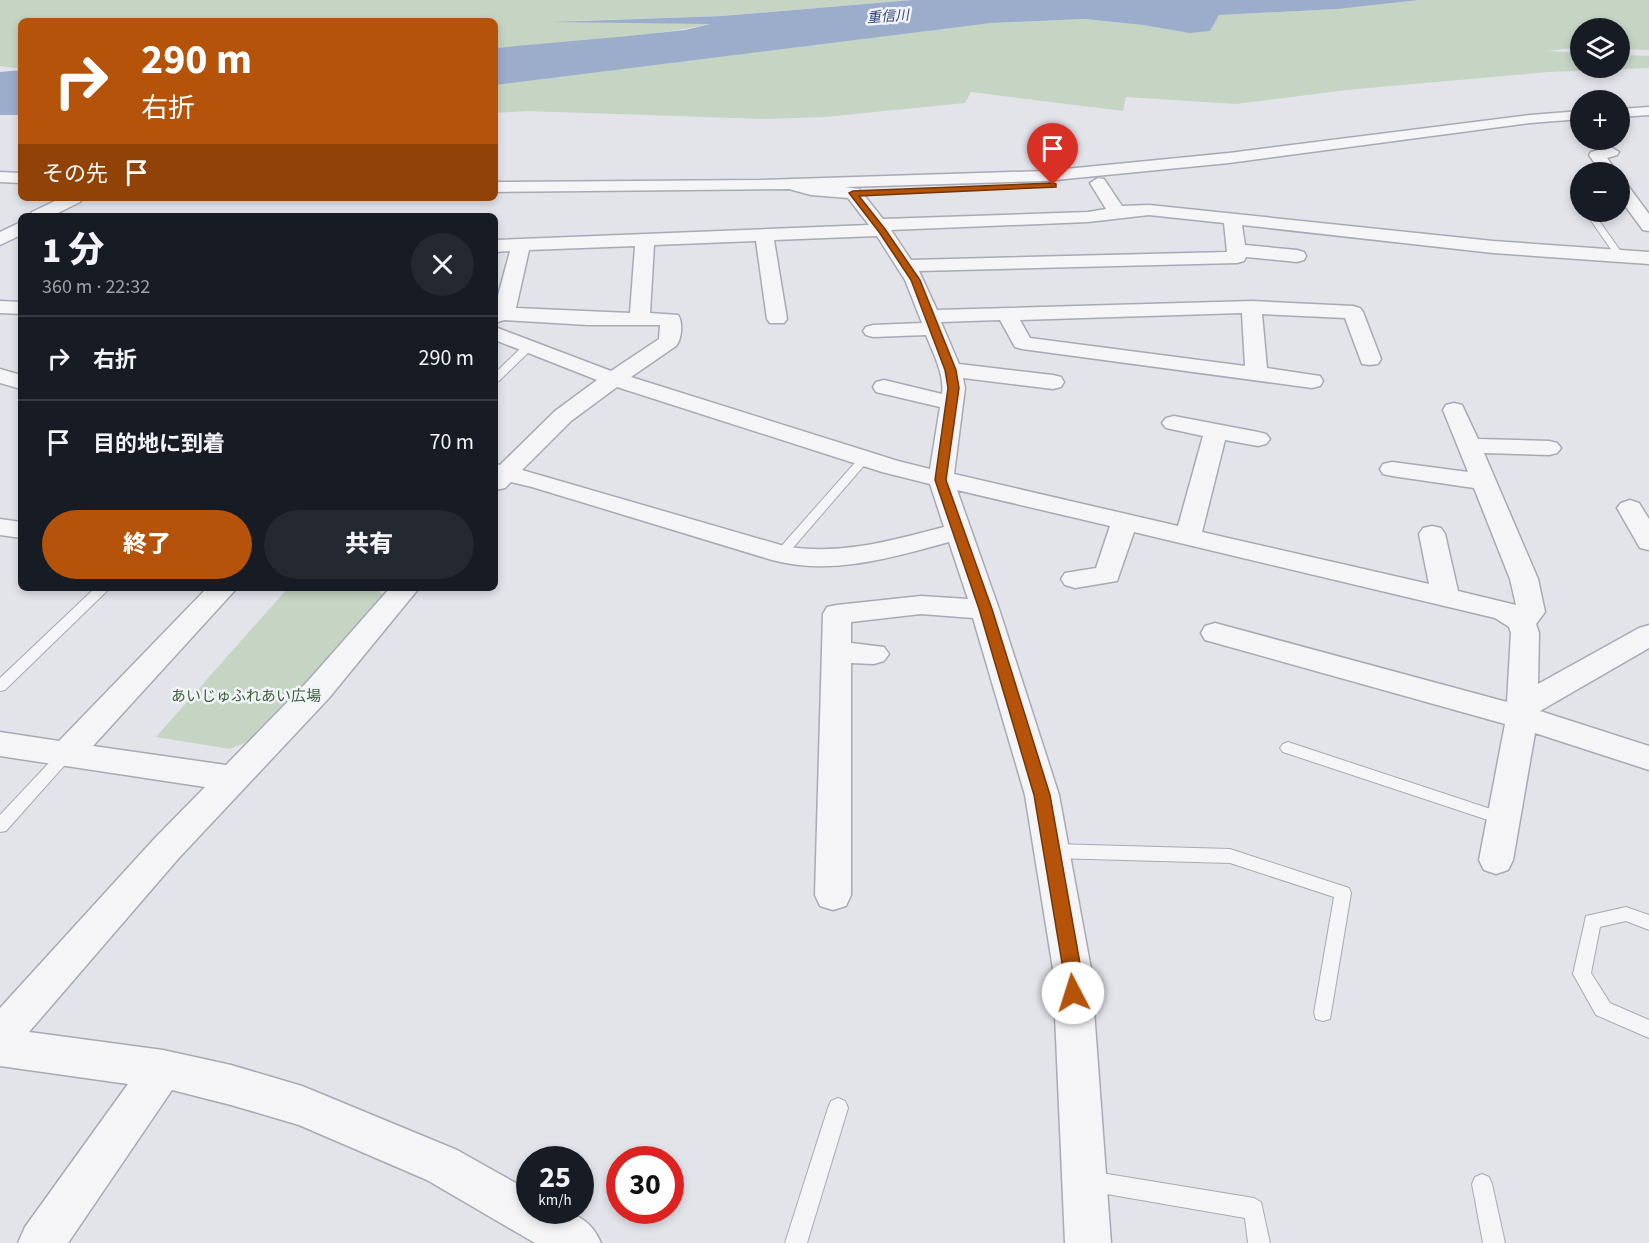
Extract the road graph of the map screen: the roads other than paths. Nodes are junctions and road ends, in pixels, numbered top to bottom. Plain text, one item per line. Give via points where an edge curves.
1 (1649, 111) edge
2 (1630, 112) edge
3 (1570, 116) edge
4 (1611, 152) dead end
5 (1602, 162) edge
6 (0, 177) edge
7 (18, 178) edge
8 (1138, 179) dead end
9 (1098, 183) junction
10 (790, 184) junction
11 (498, 187) edge
12 (853, 193) junction
13 (1630, 200) edge
14 (68, 201) edge
15 (1117, 212) junction
16 (44, 213) edge
17 (1232, 219) junction
18 (1596, 222) edge
19 (1649, 226) edge
20 (880, 228) junction
21 (18, 229) edge
22 (764, 235) junction
23 (0, 240) edge
24 (645, 240) junction
25 (521, 245) junction
26 (498, 246) edge
27 (1236, 250) junction
28 (1297, 256) dead end
29 (1620, 256) junction
30 (1649, 258) edge
31 (906, 266) junction
32 (0, 307) edge
33 (1252, 307) junction
34 (18, 308) edge
35 (1008, 315) junction
36 (498, 317) edge
37 (498, 319) edge
38 (640, 319) junction
39 (777, 319) dead end
40 (498, 321) edge
41 (933, 323) junction
42 (873, 331) dead end
43 (529, 346) junction
44 (1370, 358) dead end
45 (950, 370) junction
46 (1256, 373) junction
47 (0, 376) edge
48 (498, 376) edge
49 (614, 379) junction
50 (18, 381) edge
51 (1312, 381) dead end
52 (1053, 382) dead end
53 (884, 387) dead end
54 (951, 403) junction
55 (1454, 410) dead end
56 (1174, 423) dead end
57 (1216, 431) junction
58 (1258, 439) dead end
59 (1470, 446) junction
60 (1549, 448) dead end
61 (864, 459) junction
62 (1392, 469) dead end
63 (499, 476) edge
64 (940, 480) junction
65 (1484, 482) junction
66 (1630, 508) dead end
67 (1124, 522) junction
68 (0, 526) edge
69 (18, 529) edge
70 (959, 531) junction
71 (1432, 534) dead end
72 (1188, 536) junction
73 (1649, 542) edge
74 (781, 554) junction
75 (1075, 579) dead end
76 (100, 591) edge
77 (220, 591) edge
78 (402, 591) edge
79 (1445, 597) junction
80 (986, 609) junction
81 (1521, 622) junction
82 (1215, 633) dead end
83 (1649, 635) edge
84 (836, 652) junction
85 (874, 654) dead end
86 (0, 686) edge
87 (1523, 712) junction
88 (0, 744) edge
89 (1288, 748) dead end
90 (66, 754) junction
91 (1649, 758) edge
92 (233, 779) junction
93 (1503, 819) junction
94 (0, 826) edge
95 (1051, 851) junction
96 (1496, 860) dead end
97 (833, 895) dead end
98 (1649, 923) edge
99 (1323, 1013) dead end
100 (1649, 1029) edge
101 (0, 1036) edge
102 (0, 1047) edge
103 (163, 1069) junction
104 (838, 1108) dead end
105 (1084, 1180) junction
106 (1482, 1184) dead end
107 (41, 1243) edge
108 (578, 1243) edge
109 (796, 1243) edge
110 (1088, 1243) edge
111 (1259, 1243) edge
112 (1494, 1243) edge

1 - 2 street
3 - 10 street via 1119,170
4 - 5 street via 1597,155
6 - 7 street
8 - 9 street
9 - 12 street
9 - 15 street
10 - 11 street
10 - 12 street
12 - 20 street
13 - 19 street
14 - 16 street
15 - 17 street via 1149,210
15 - 20 street via 1088,217
17 - 27 street
17 - 29 street via 1482,246
18 - 29 lane
20 - 22 street
20 - 31 street
21 - 23 street
22 - 24 street
22 - 39 street
24 - 25 street
24 - 38 street
25 - 26 street
25 - 36 street via 506,309
27 - 28 street
27 - 31 street via 1237,257
29 - 30 street
31 - 41 street
32 - 34 street
33 - 35 street
33 - 44 street via 1353,312
33 - 46 street
35 - 41 street
35 - 46 street via 1022,343
37 - 38 street
38 - 49 street via 671,319 669,342
40 - 43 street
41 - 42 street
41 - 45 street
43 - 48 lane
43 - 49 street
45 - 52 street
45 - 54 street via 954,388
46 - 51 street
47 - 50 street
49 - 61 street
49 - 63 street via 563,416
53 - 54 street
54 - 64 street
55 - 59 street
56 - 57 street
57 - 58 street
57 - 72 street
59 - 60 street
59 - 65 street
61 - 64 street
61 - 74 lane
62 - 65 street
63 - 74 street
64 - 67 street
64 - 70 street
65 - 81 street via 1524,579 1531,612
66 - 73 street
67 - 72 street
67 - 75 street via 1107,575
68 - 69 street
70 - 74 street via 831,560
70 - 80 street
71 - 79 street
72 - 79 street
76 - 86 lane
77 - 90 street
78 - 92 street via 318,690
79 - 81 street via 1504,611
80 - 84 street via 921,605 837,614
80 - 95 street via 1042,795
81 - 87 street via 1525,633
82 - 87 street
83 - 87 street
84 - 85 street
84 - 97 street
87 - 91 street
87 - 93 street
88 - 90 street
89 - 93 lane
90 - 92 street
90 - 94 lane
92 - 101 street
93 - 96 street
95 - 99 lane via 1230,856 1343,893
95 - 105 street via 1072,969
98 - 100 lane via 1626,914 1592,921 1582,974 1603,1009
102 - 103 street
103 - 107 street
103 - 108 street via 302,1106 385,1139 442,1165
104 - 109 lane
105 - 110 street
105 - 111 lane via 1254,1209
106 - 112 lane

